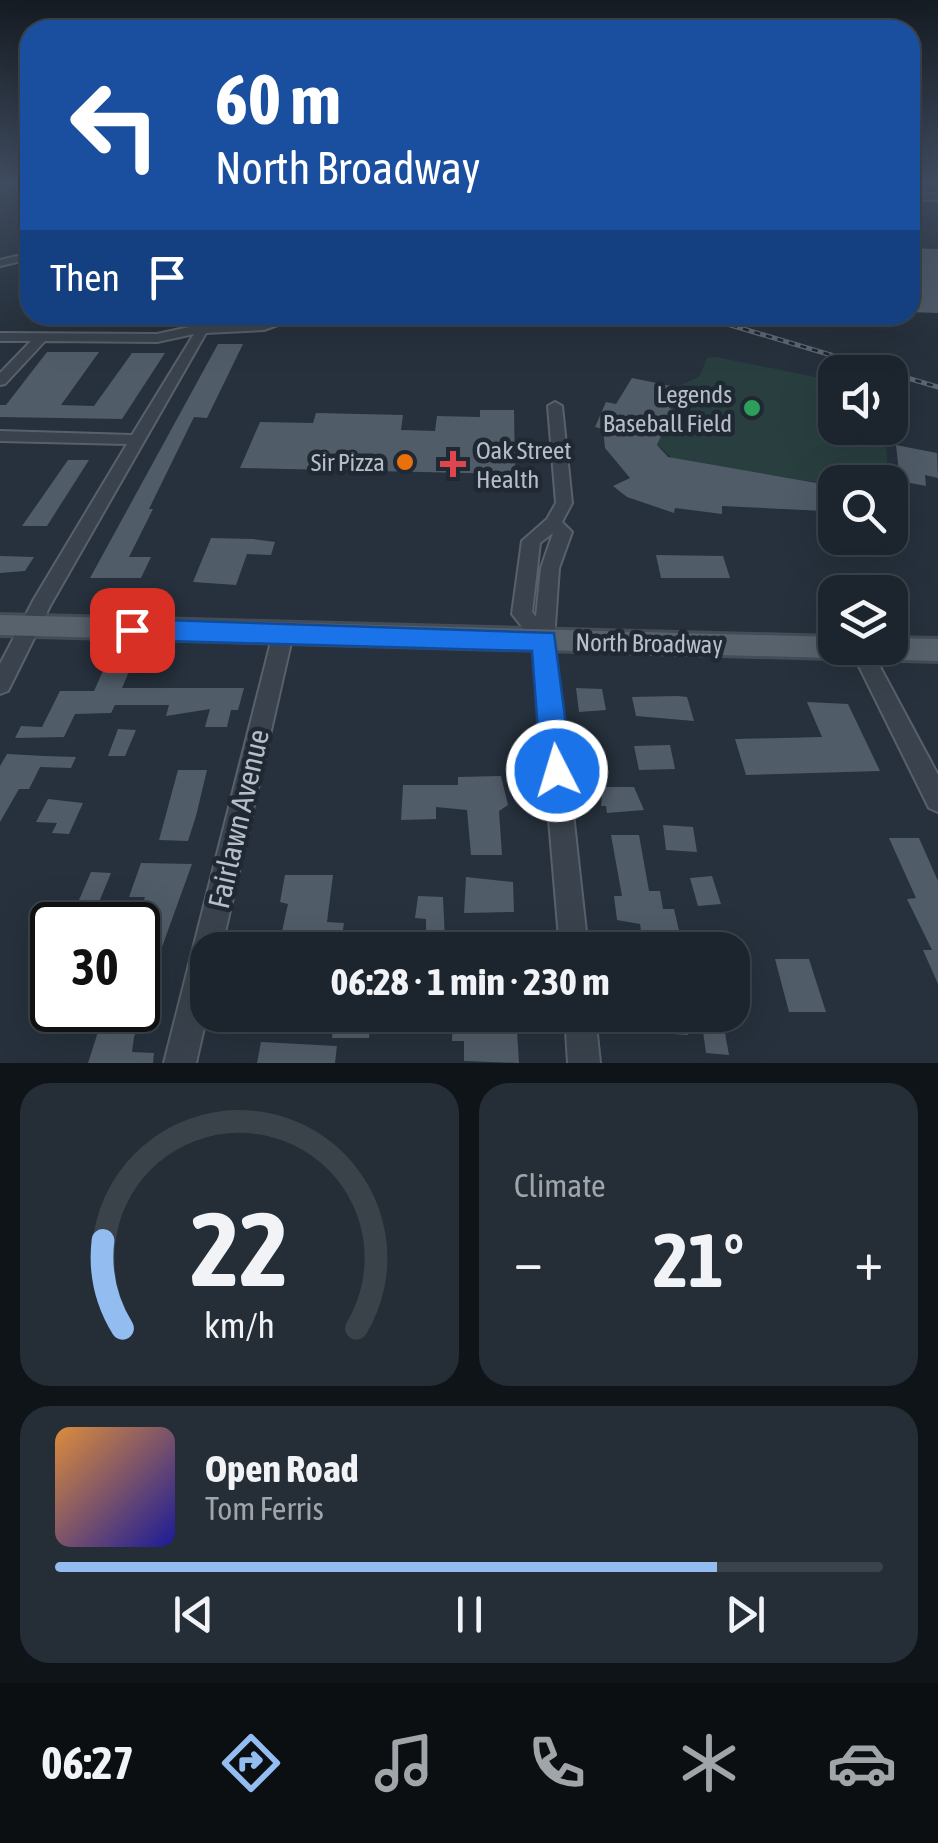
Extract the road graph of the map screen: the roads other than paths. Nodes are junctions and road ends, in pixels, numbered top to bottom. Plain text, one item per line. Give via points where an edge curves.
1 (267, 325) edge
2 (202, 330) junction
3 (0, 337) edge
4 (41, 338) junction
5 (0, 381) edge
6 (556, 406) dead end
7 (0, 436) edge
8 (138, 440) junction
9 (0, 625) edge
10 (31, 626) junction
11 (283, 634) junction
12 (544, 640) junction
13 (818, 647) edge
14 (908, 649) edge
15 (938, 650) edge
16 (869, 665) edge
17 (0, 685) edge
18 (938, 800) edge
19 (572, 932) edge
20 (581, 1032) edge
21 (180, 1063) edge
22 (584, 1063) edge

1 - 2 street
2 - 4 street via 147,339
2 - 8 street
3 - 4 street
4 - 5 street
6 - 12 street via 564,503 531,541 522,614
7 - 8 street
8 - 10 street
9 - 10 main road, North Broadway
10 - 11 main road, North Broadway
10 - 17 street
11 - 12 main road, North Broadway
11 - 21 street, Fairlawn Avenue
12 - 13 main road, North Broadway
12 - 19 street
14 - 15 main road, North Broadway
16 - 18 street
20 - 22 street

